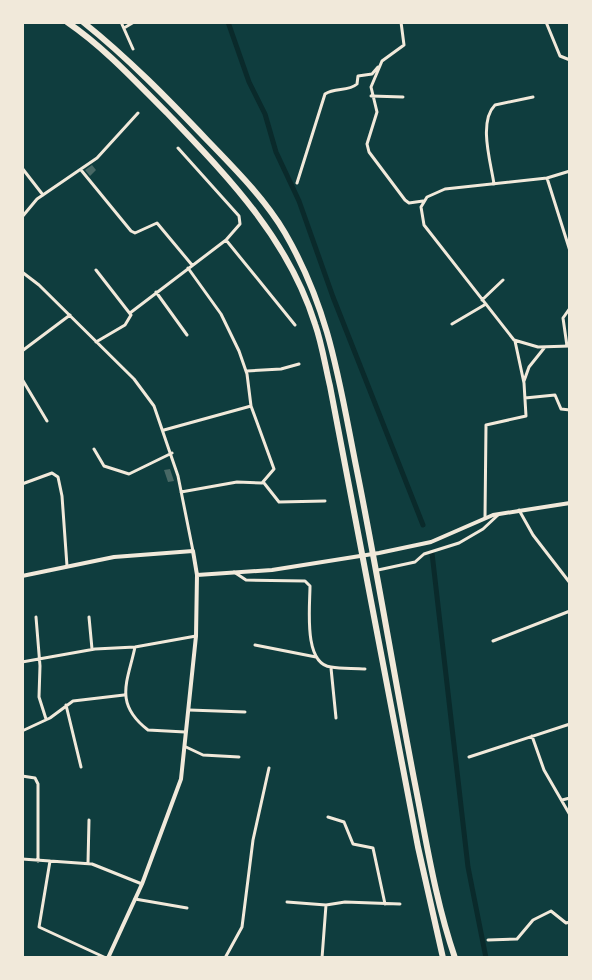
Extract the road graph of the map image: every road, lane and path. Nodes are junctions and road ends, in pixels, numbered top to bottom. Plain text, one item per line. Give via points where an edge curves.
1 (67, 22) edge
2 (83, 22) edge
3 (121, 22) edge
4 (134, 22) edge
5 (400, 22) edge
6 (546, 22) edge
7 (124, 28) junction
8 (133, 50) dead end
9 (570, 60) edge
10 (382, 61) junction
11 (371, 96) junction
12 (403, 97) dead end
13 (533, 97) dead end
14 (138, 113) dead end
15 (178, 148) dead end
16 (22, 168) edge
17 (81, 170) junction
18 (570, 171) edge
19 (547, 178) junction
20 (297, 183) dead end
21 (494, 184) junction
22 (43, 195) junction
23 (423, 201) junction
24 (22, 217) edge
25 (226, 240) junction
26 (570, 251) edge
27 (190, 267) junction
28 (96, 270) dead end
29 (22, 272) edge
30 (503, 279) dead end
31 (156, 292) junction
32 (482, 300) junction
33 (486, 304) junction
34 (570, 308) edge
35 (130, 313) junction
36 (70, 315) junction
37 (452, 324) dead end
38 (295, 325) dead end
39 (187, 335) dead end
40 (514, 340) junction
41 (96, 342) junction
42 (568, 346) edge
43 (545, 347) junction
44 (22, 351) edge
45 (299, 364) dead end
46 (247, 371) junction
47 (22, 379) edge
48 (524, 383) junction
49 (525, 398) junction
50 (251, 406) junction
51 (570, 410) edge
52 (47, 421) dead end
53 (164, 430) junction
54 (94, 450) dead end
55 (172, 453) junction
56 (22, 483) edge
57 (264, 483) junction
58 (181, 492) junction
59 (324, 501) dead end
60 (570, 503) edge
61 (519, 510) junction
62 (499, 514) junction
63 (485, 518) junction
64 (193, 551) junction
65 (67, 566) junction
66 (378, 570) junction
67 (232, 572) junction
68 (197, 575) junction
69 (22, 576) edge
70 (570, 584) edge
71 (570, 611) edge
72 (36, 617) dead end
73 (89, 617) dead end
74 (196, 636) junction
75 (493, 641) dead end
76 (255, 645) dead end
77 (135, 647) junction
78 (92, 649) junction
79 (316, 657) junction
80 (40, 660) junction
81 (22, 662) edge
82 (331, 668) junction
83 (364, 669) dead end
84 (124, 695) junction
85 (66, 705) junction
86 (189, 710) junction
87 (245, 712) dead end
88 (336, 718) dead end
89 (46, 719) junction
90 (570, 724) edge
91 (22, 731) edge
92 (187, 732) junction
93 (532, 736) junction
94 (186, 747) junction
95 (239, 757) dead end
96 (469, 757) dead end
97 (81, 767) dead end
98 (270, 768) dead end
99 (22, 776) edge
100 (570, 798) edge
101 (561, 800) junction
102 (570, 815) edge
103 (328, 817) dead end
104 (89, 820) dead end
105 (22, 859) edge
106 (38, 861) junction
107 (50, 861) junction
108 (88, 863) junction
109 (142, 884) junction
110 (135, 899) junction
111 (287, 902) dead end
112 (385, 904) junction
113 (400, 904) dead end
114 (326, 905) junction
115 (187, 908) dead end
116 (570, 922) edge
117 (488, 940) dead end
118 (107, 957) edge
119 (225, 957) edge
120 (322, 957) edge
121 (442, 957) edge
122 (455, 957) edge

1 - 121 highway via 139,84 231,180 275,238 303,291 330,386
2 - 66 highway via 187,119 247,183 284,231 316,297 335,354
3 - 7 street
4 - 7 street
5 - 10 street via 404,45
6 - 9 street via 560,56
7 - 8 street
10 - 11 street
10 - 20 street via 372,74 358,76 351,89 326,94
11 - 12 street
11 - 23 street via 377,112 367,144 369,152 405,200
13 - 21 street via 495,105 488,115
14 - 17 street
15 - 25 street via 238,216 240,224
16 - 22 street
17 - 22 street
17 - 27 street via 131,231 158,224
18 - 19 street
19 - 21 street
19 - 26 street
21 - 23 street via 445,189
22 - 24 street
23 - 32 street via 424,225
25 - 27 street
25 - 38 street
27 - 31 street
27 - 46 street via 221,314
28 - 35 street
29 - 36 street
30 - 32 street
31 - 35 street
31 - 39 street
32 - 33 street
33 - 37 street
33 - 40 street
34 - 42 street via 563,318
35 - 41 street via 125,325
36 - 41 street
36 - 44 street
40 - 43 street
40 - 48 street
41 - 53 street via 142,389
42 - 43 street
43 - 48 street via 529,368
45 - 46 street
46 - 50 street
47 - 52 street
48 - 49 street
49 - 51 street via 555,394 561,409
49 - 63 street via 526,416 486,425
50 - 53 street
50 - 57 street via 274,468
53 - 55 street
54 - 55 street via 104,466 129,474
55 - 58 street
56 - 65 street via 52,473 58,477
57 - 58 street via 237,482
57 - 59 street via 279,502
58 - 64 street
60 - 61 street
61 - 62 street
61 - 70 street
62 - 63 street
62 - 66 street via 469,538 415,562
63 - 67 street via 431,542 272,570
64 - 65 street via 136,554
64 - 68 street
65 - 69 street
66 - 122 highway via 421,815 439,904
67 - 68 street
67 - 79 street via 246,580 302,580 309,584 310,638
68 - 74 street
71 - 75 street
72 - 80 street
73 - 78 street
74 - 77 street
74 - 86 street
76 - 79 street
77 - 78 street
77 - 84 street
78 - 80 street
79 - 82 street
80 - 81 street
80 - 89 street via 39,696
82 - 83 street
82 - 88 street
84 - 85 street
84 - 92 street via 148,730
85 - 89 street
85 - 97 street
86 - 87 street
86 - 92 street
89 - 91 street
90 - 93 street
92 - 94 street
93 - 96 street
93 - 101 street via 544,770
94 - 95 street via 203,755
94 - 109 street via 181,778
98 - 119 street via 253,840 242,927
99 - 106 street via 35,778 38,784
100 - 101 street
101 - 102 street
103 - 112 street via 345,822 353,844 373,848
104 - 108 street
105 - 106 street
106 - 107 street
107 - 108 street
107 - 118 street via 39,927
108 - 109 street
109 - 110 street
110 - 115 street
110 - 118 street
111 - 114 street
112 - 113 street
112 - 114 street
114 - 120 street
116 - 117 street via 551,911 533,920 517,939

